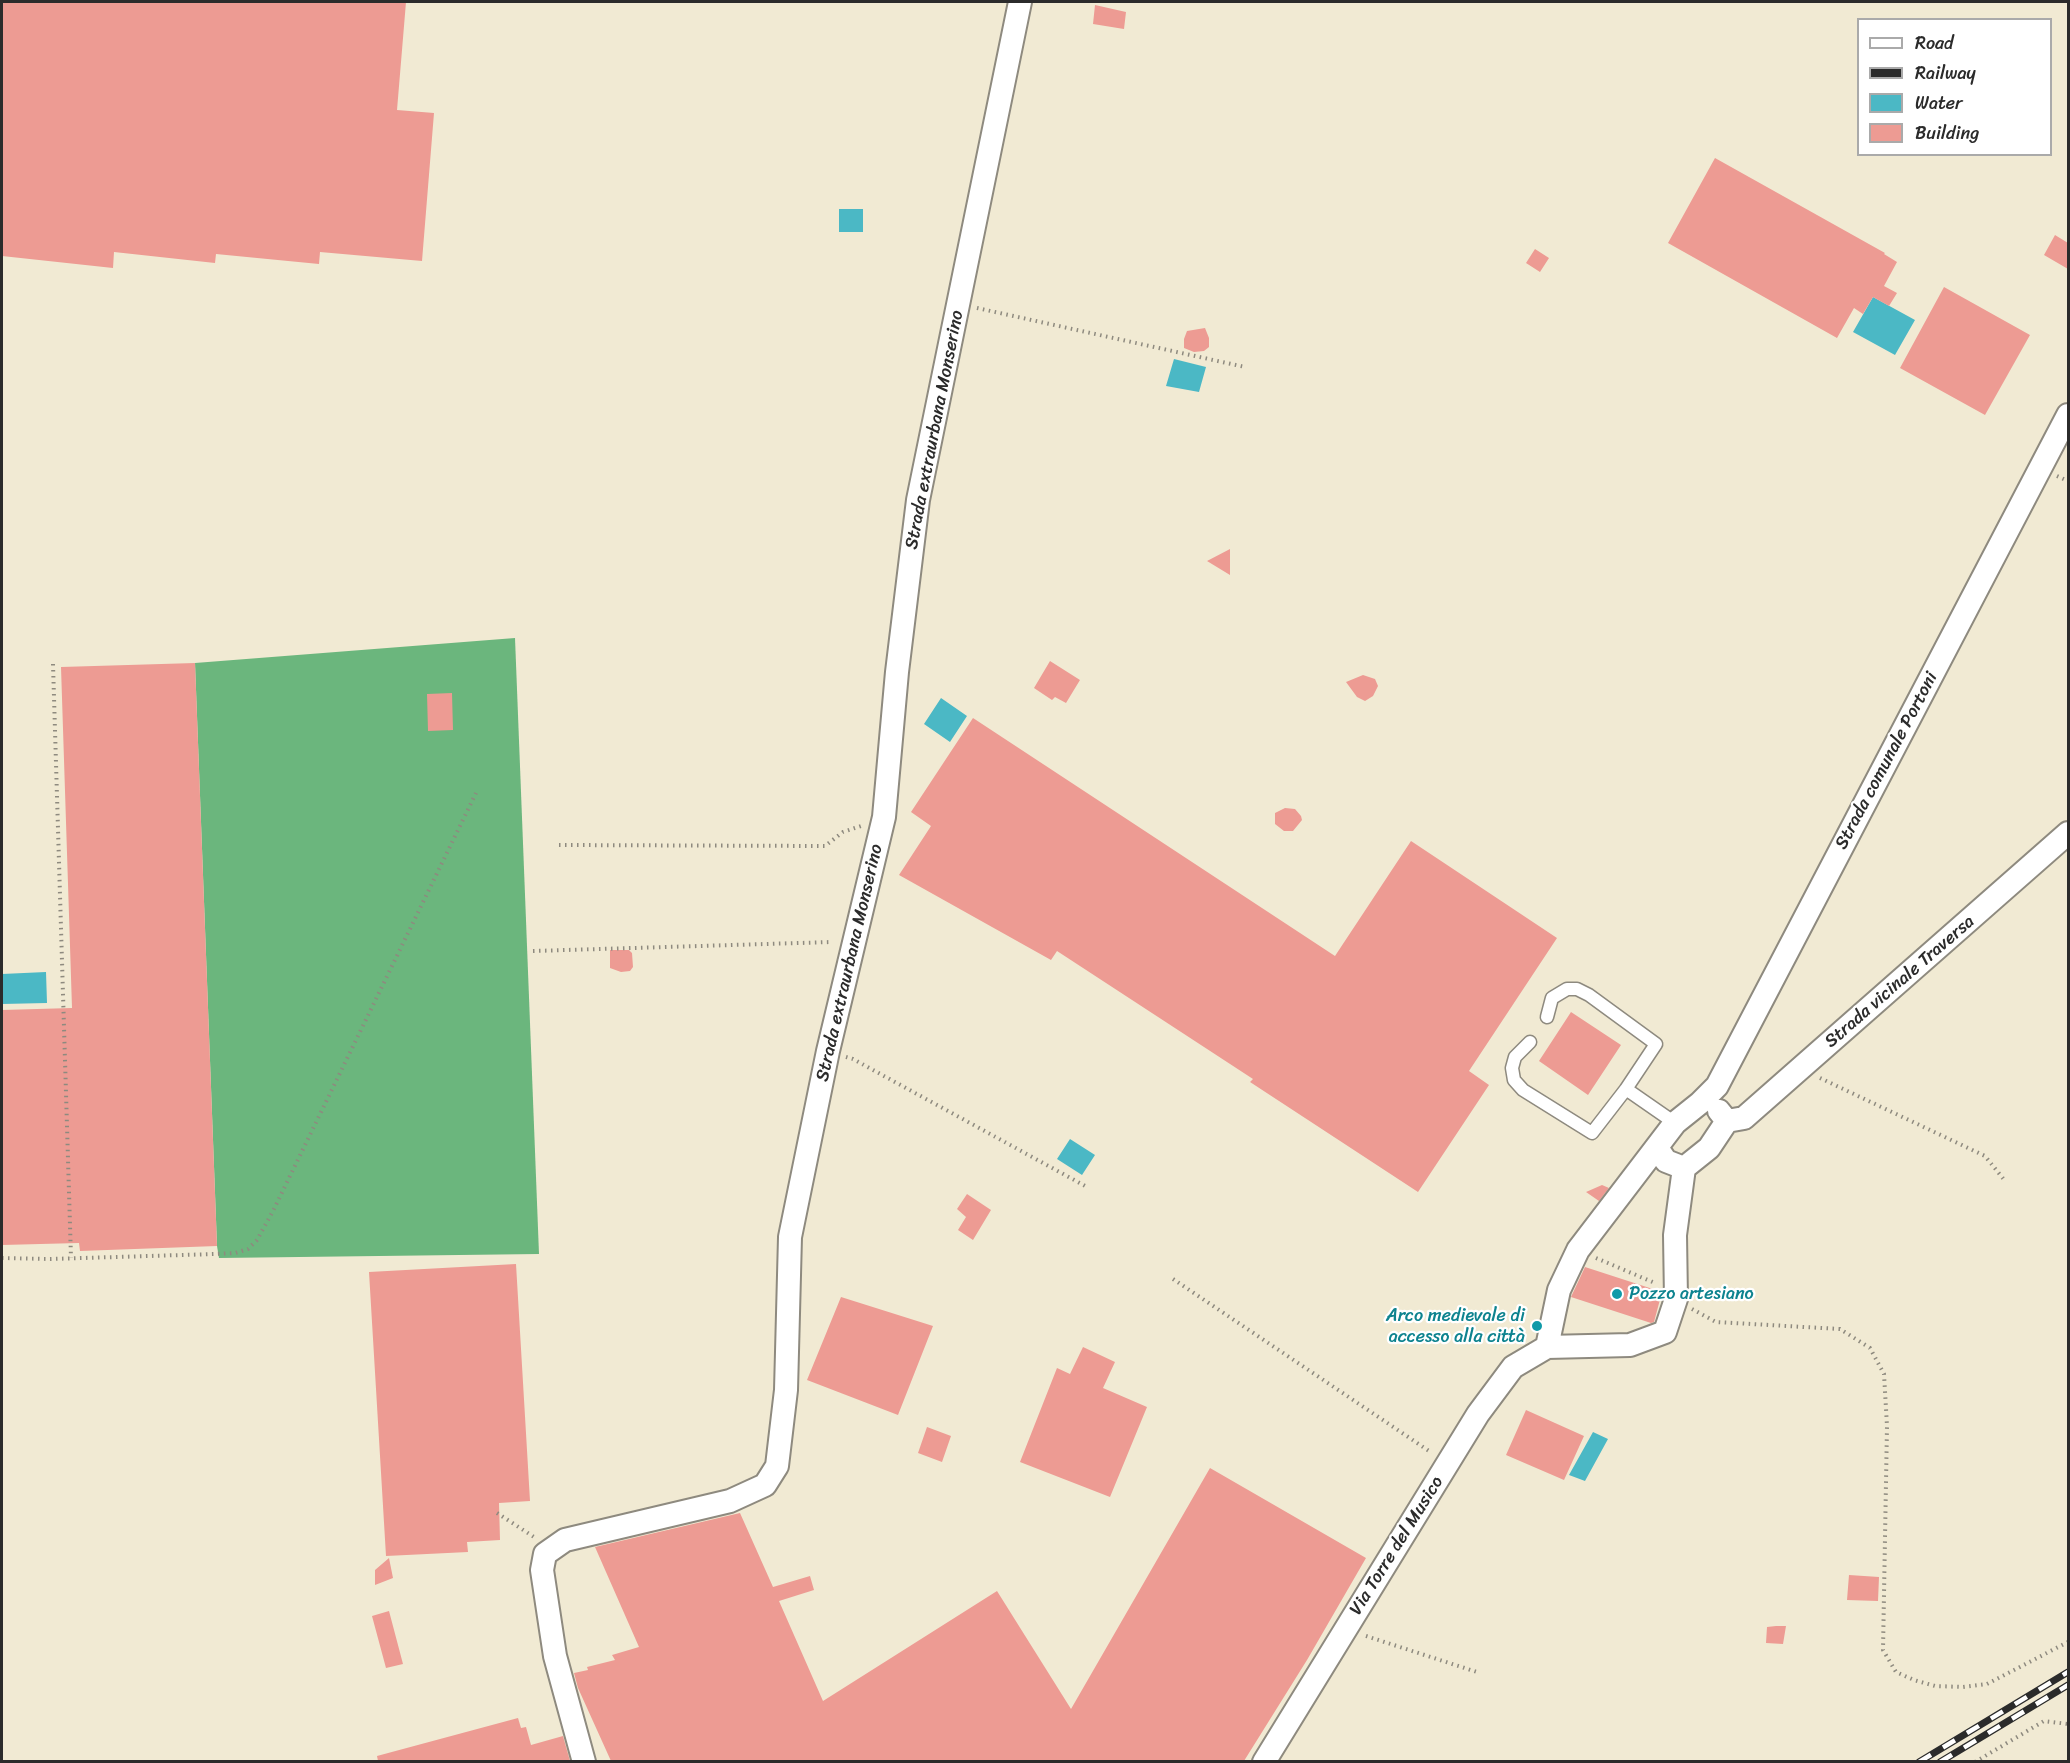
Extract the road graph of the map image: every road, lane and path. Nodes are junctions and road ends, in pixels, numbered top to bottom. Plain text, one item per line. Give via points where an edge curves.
1 (1020, 2) edge
2 (958, 303) junction
3 (1245, 367) dead end
4 (2068, 415) edge
5 (53, 664) dead end
6 (476, 793) dead end
7 (884, 817) junction
8 (2068, 834) edge
9 (559, 845) dead end
10 (854, 942) junction
11 (533, 951) dead end
12 (1547, 1017) dead end
13 (1530, 1041) dead end
14 (828, 1052) junction
15 (1800, 1069) junction
16 (1626, 1089) junction
17 (1700, 1103) junction
18 (1727, 1121) junction
19 (1675, 1123) junction
20 (1658, 1148) junction
21 (1684, 1168) junction
22 (2006, 1182) dead end
23 (1086, 1187) dead end
24 (1578, 1250) junction
25 (2, 1258) edge
26 (71, 1258) junction
27 (1173, 1279) dead end
28 (1676, 1299) junction
29 (1547, 1347) junction
30 (1448, 1463) junction
31 (497, 1513) dead end
32 (545, 1554) junction
33 (1346, 1629) junction
34 (2068, 1642) edge
35 (1480, 1673) dead end
36 (2068, 1724) edge
37 (584, 1761) edge
38 (1264, 1761) edge
39 (1975, 1761) edge

1 - 2 street, Strada extraurbana Monserino
2 - 3 path
2 - 7 street, Strada extraurbana Monserino via 918,500
4 - 17 street, Strada comunale Portoni via 1717,1086
5 - 26 path
6 - 26 path via 257,1240 236,1253
7 - 9 path via 843,832 825,846
7 - 10 street, Strada extraurbana Monserino
8 - 15 street, Strada vicinale Traversa
10 - 11 path
10 - 14 street, Strada extraurbana Monserino
12 - 16 lane via 1552,998 1577,989 1656,1044
13 - 16 lane via 1515,1058 1514,1080 1522,1090 1592,1133
14 - 23 path via 853,1059
14 - 32 street, Strada extraurbana Monserino via 790,1237 786,1390 777,1466 765,1485 730,1501 565,1540
15 - 18 street, Strada vicinale Traversa via 1744,1118
15 - 22 path via 1985,1156
16 - 19 lane
17 - 18 street via 1717,1108
17 - 19 street, Strada comunale Portoni
18 - 21 street via 1709,1148
19 - 20 street, Strada comunale Portoni
20 - 21 street via 1666,1161
20 - 24 street, Strada comunale Portoni
21 - 28 street via 1675,1235
24 - 28 path via 1664,1286
24 - 29 street via 1559,1290
25 - 26 path
27 - 30 path
28 - 29 street via 1665,1332 1630,1345
28 - 34 path via 1716,1322 1840,1329 1870,1348 1884,1374 1887,1426 1883,1650 1896,1672 1935,1686 1987,1684
29 - 30 street, Via Torre del Musico via 1513,1368
30 - 33 street, Via Torre del Musico
31 - 32 path via 541,1541
32 - 37 street via 542,1570 555,1656
33 - 35 path
33 - 38 street, Via Torre del Musico
36 - 39 path via 2044,1721

